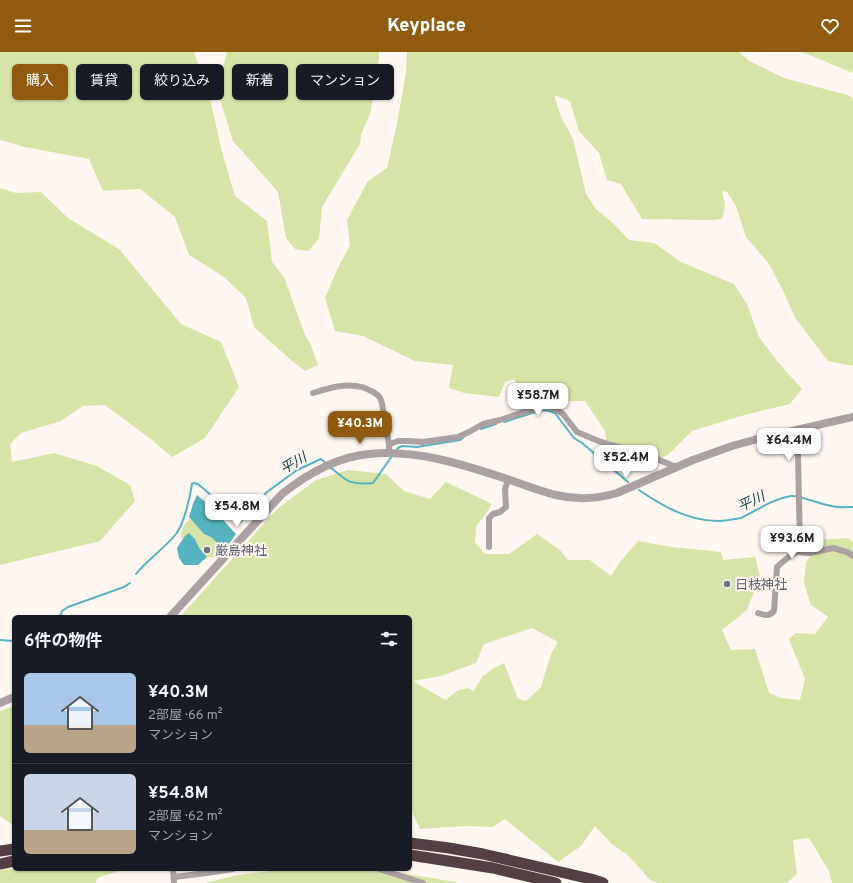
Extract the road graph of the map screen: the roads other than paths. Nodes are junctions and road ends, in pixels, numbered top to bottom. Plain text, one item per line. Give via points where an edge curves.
1 (313, 392) dead end
2 (853, 417) edge
3 (794, 430) junction
4 (392, 451) junction
5 (676, 467) junction
6 (508, 480) junction
7 (489, 547) dead end
8 (796, 552) junction
9 (853, 556) edge
10 (758, 613) dead end
11 (172, 615) edge
12 (12, 698) edge
13 (0, 703) edge
14 (412, 843) edge
15 (12, 849) edge
16 (0, 851) edge
17 (412, 855) edge
18 (12, 861) edge
19 (0, 864) edge
20 (220, 871) edge
21 (385, 871) edge
22 (591, 879) junction
23 (174, 880) edge
24 (423, 883) edge
25 (556, 883) edge
26 (603, 883) edge
27 (614, 883) edge

1 - 4 street via 340,386 355,386 368,388 375,393 380,398
2 - 3 street
3 - 5 street via 747,441
3 - 8 street via 798,456 800,542
4 - 5 street via 398,441 423,442 458,437 483,424 545,406 563,414 577,432
4 - 6 street via 441,460
4 - 11 street via 353,457 328,465 282,494
5 - 6 street via 617,493 591,498 556,496
6 - 7 street via 505,488 506,507 489,518
8 - 9 street via 810,553 833,548
8 - 10 street via 777,568 774,611 768,616
12 - 13 street
14 - 22 highway via 482,854
15 - 16 highway
17 - 25 highway via 493,868
18 - 19 highway
20 - 23 street
21 - 24 street
22 - 26 highway
22 - 27 highway

